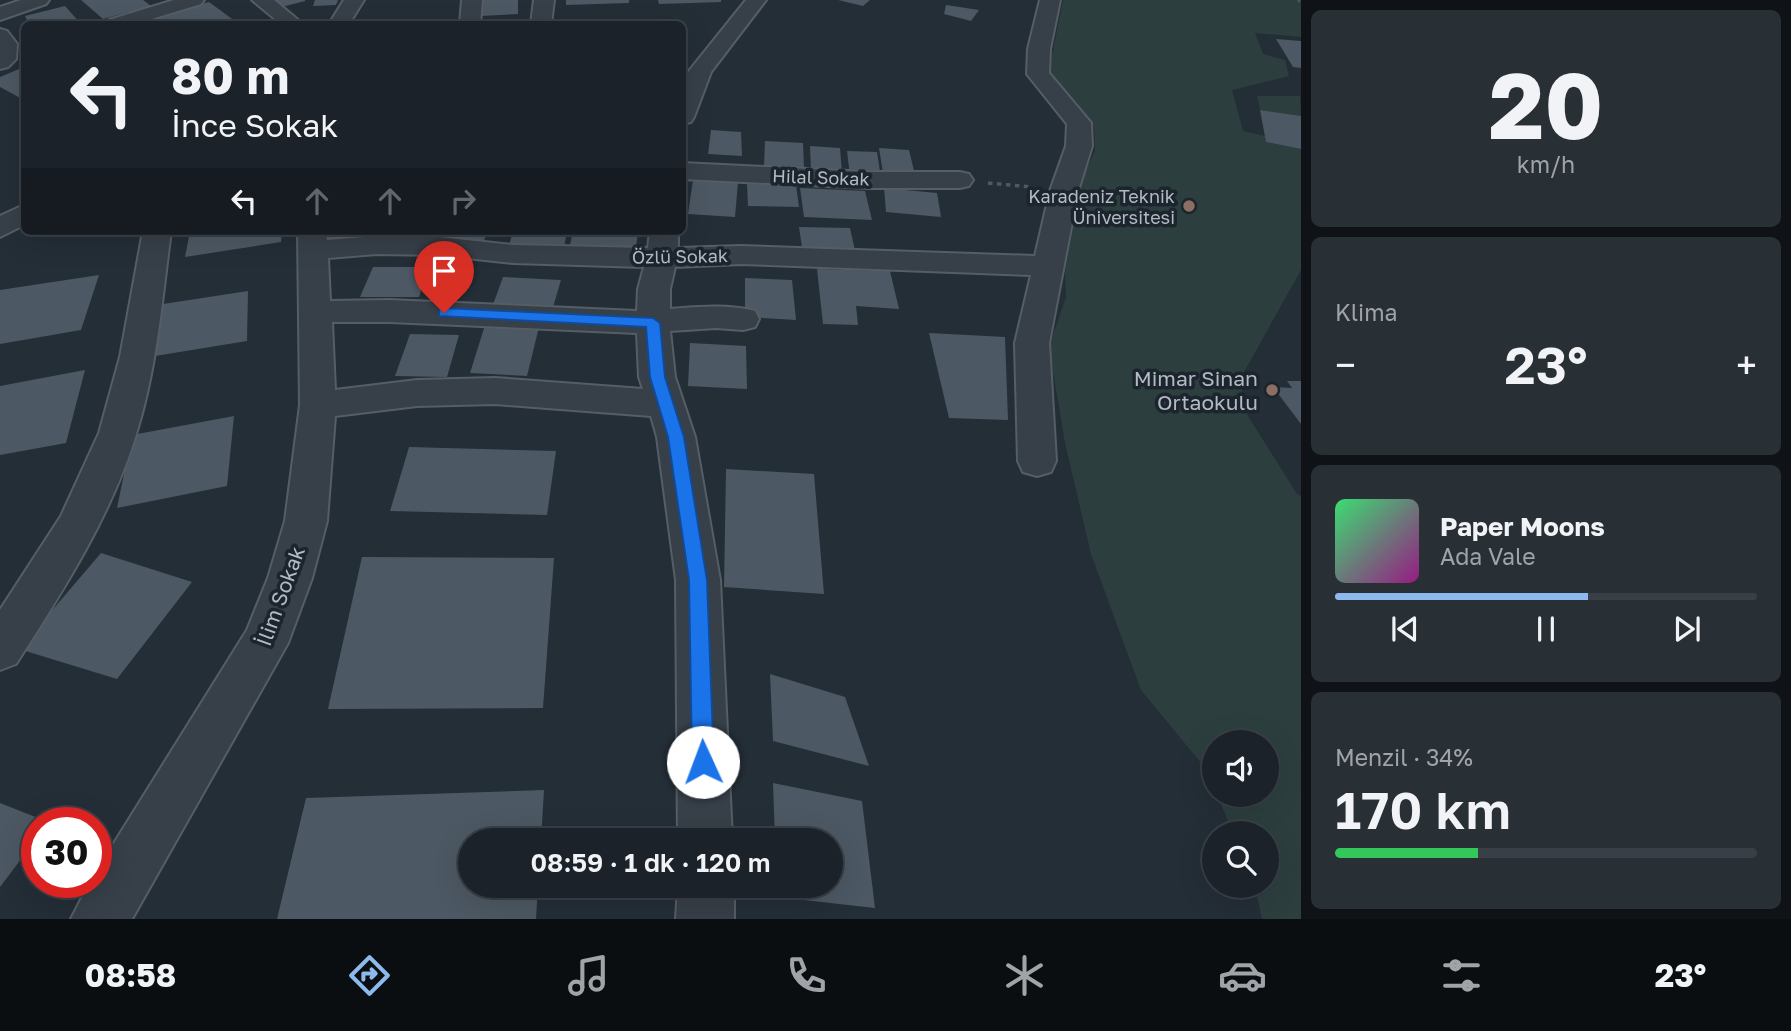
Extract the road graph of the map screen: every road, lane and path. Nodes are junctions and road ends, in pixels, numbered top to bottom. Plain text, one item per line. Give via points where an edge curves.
1 (39, 0) edge
2 (194, 0) edge
3 (262, 0) edge
4 (354, 0) edge
5 (472, 0) edge
6 (544, 0) edge
7 (756, 0) edge
8 (1050, 0) edge
9 (0, 14) edge
10 (126, 21) edge
11 (289, 21) edge
12 (341, 21) edge
13 (470, 21) edge
14 (541, 21) edge
15 (0, 35) edge
16 (10, 59) edge
17 (686, 107) edge
18 (686, 171) edge
19 (960, 180) joint
20 (1064, 191) junction
21 (21, 215) edge
22 (0, 228) edge
23 (156, 235) edge
24 (312, 241) edge
25 (663, 244) edge
26 (1049, 266) junction
27 (314, 312) junction
28 (743, 319) dead end
29 (653, 323) junction
30 (666, 404) junction
31 (318, 405) junction
32 (1037, 461) dead end
33 (0, 648) edge
34 (705, 828) edge
35 (706, 898) edge
36 (100, 919) edge
37 (705, 919) edge

1 - 9 street
2 - 10 street
3 - 11 street
4 - 12 street
5 - 13 street
6 - 14 street
7 - 17 street via 700,71
8 - 20 street via 1038,74 1079,123 1079,146
15 - 16 street
18 - 19 street, Hilal Sokak
19 - 20 path
20 - 26 street
21 - 22 street
23 - 33 street via 128,398 112,449 62,554
24 - 25 street, Özlü Sokak via 513,254
24 - 27 street, İlim Sokak
25 - 26 street, Özlü Sokak via 741,256
25 - 29 street
26 - 32 street via 1032,343
27 - 29 street
27 - 31 street, İlim Sokak
28 - 29 street
29 - 30 street via 657,377
30 - 31 street via 495,391 417,393
30 - 34 street via 676,437 698,580
31 - 36 street, İlim Sokak via 306,521 265,643
35 - 37 street

